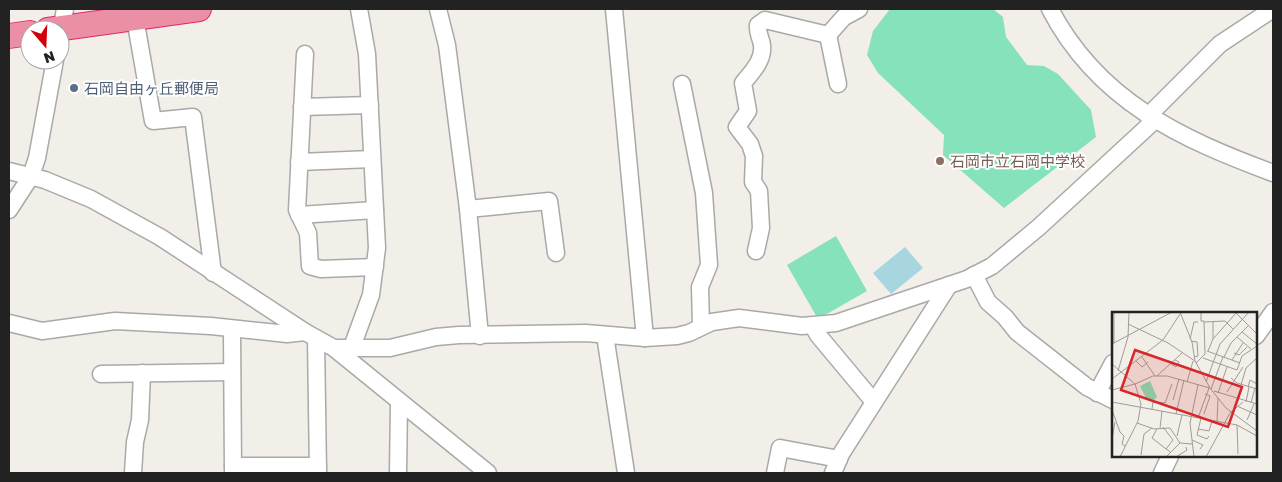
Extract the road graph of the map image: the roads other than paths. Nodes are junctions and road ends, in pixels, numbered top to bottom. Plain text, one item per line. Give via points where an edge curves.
1 (197, 9) edge
2 (359, 9) edge
3 (438, 9) edge
4 (614, 9) edge
5 (859, 9) edge
6 (1050, 9) edge
7 (1273, 9) edge
8 (135, 18) junction
9 (70, 25) edge
10 (828, 34) junction
11 (305, 54) dead end
12 (53, 70) edge
13 (682, 84) dead end
14 (838, 84) dead end
15 (370, 105) junction
16 (302, 107) junction
17 (1151, 118) junction
18 (372, 159) junction
19 (299, 162) junction
20 (9, 171) edge
21 (1273, 173) edge
22 (31, 176) junction
23 (468, 209) junction
24 (9, 210) edge
25 (375, 210) junction
26 (299, 215) junction
27 (756, 251) dead end
28 (556, 253) dead end
29 (375, 267) junction
30 (213, 273) junction
31 (974, 276) junction
32 (949, 285) junction
33 (1273, 312) edge
34 (9, 323) edge
35 (701, 326) junction
36 (813, 326) junction
37 (232, 329) junction
38 (310, 335) junction
39 (605, 335) junction
40 (1257, 335) edge
41 (480, 336) junction
42 (645, 338) junction
43 (352, 347) junction
44 (334, 348) junction
45 (1112, 365) edge
46 (232, 372) junction
47 (101, 374) dead end
48 (142, 374) junction
49 (1097, 393) junction
50 (1112, 400) edge
51 (874, 402) junction
52 (399, 403) junction
53 (1170, 457) edge
54 (836, 466) edge
55 (318, 469) edge
56 (233, 470) edge
57 (133, 473) edge
58 (398, 473) edge
59 (488, 473) edge
60 (626, 473) edge
61 (775, 473) edge
62 (1162, 473) edge

1 - 8 highway
2 - 15 street via 367,54
3 - 23 street via 446,45
4 - 42 street
5 - 10 street via 844,17
6 - 17 street via 1099,75
7 - 17 street via 1220,44
8 - 9 highway
8 - 30 street via 153,122 193,117
10 - 14 street
10 - 27 street via 765,20 758,25 761,60 743,83 748,112 738,127 754,156 753,182 759,191 761,228
11 - 16 street
12 - 22 street via 45,121
13 - 35 street via 704,193 709,265 700,287
15 - 16 street
15 - 18 street
16 - 19 street
17 - 21 street via 1200,144
17 - 31 street via 1039,227
18 - 19 street
18 - 25 street
19 - 26 street
20 - 22 street
22 - 24 street
22 - 30 street via 124,216
23 - 28 street via 549,201
23 - 41 street
25 - 26 street
25 - 29 street
26 - 29 street via 308,233 310,266 321,269
29 - 43 street via 371,295
30 - 38 street
31 - 32 street
31 - 49 street via 988,302 1017,332
32 - 36 street via 856,317
32 - 51 street
33 - 40 street
34 - 37 street via 42,331 116,321
35 - 36 street via 739,318
35 - 42 street via 678,336
36 - 51 street
37 - 38 street
37 - 46 street
38 - 44 street
38 - 55 street
39 - 41 street
39 - 42 street
39 - 60 street
41 - 43 street via 436,337 373,350
43 - 44 street
44 - 52 street
45 - 49 street
46 - 48 street
46 - 56 street
47 - 48 street
48 - 57 street
49 - 50 street
51 - 54 street
52 - 58 street
52 - 59 street
53 - 62 street
54 - 61 street via 780,448
55 - 56 street

